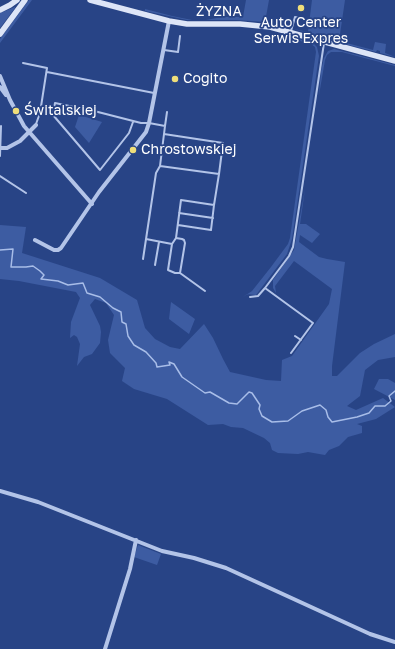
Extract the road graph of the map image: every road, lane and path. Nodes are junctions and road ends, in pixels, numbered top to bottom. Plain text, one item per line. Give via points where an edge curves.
1 (17, 0) edge
2 (25, 0) edge
3 (90, 0) edge
4 (0, 10) edge
5 (304, 19) dead end
6 (169, 21) junction
7 (290, 32) junction
8 (0, 34) edge
9 (180, 36) dead end
10 (324, 42) junction
11 (164, 50) junction
12 (395, 61) edge
13 (23, 63) dead end
14 (47, 72) junction
15 (0, 76) edge
16 (0, 87) edge
17 (155, 93) junction
18 (10, 100) junction
19 (167, 112) dead end
20 (133, 122) junction
21 (149, 123) junction
22 (36, 125) joint
23 (1, 126) edge
24 (165, 126) junction
25 (28, 132) junction
26 (164, 134) junction
27 (1, 148) edge
28 (0, 156) edge
29 (160, 166) junction
30 (219, 174) junction
31 (0, 176) edge
32 (26, 193) dead end
33 (92, 204) junction
34 (214, 205) junction
35 (179, 213) junction
36 (213, 218) junction
37 (178, 225) junction
38 (176, 238) junction
39 (146, 239) junction
40 (35, 240) dead end
41 (159, 242) junction
42 (172, 244) junction
43 (143, 259) dead end
44 (156, 265) dead end
45 (180, 273) junction
46 (265, 288) junction
47 (205, 291) dead end
48 (250, 297) dead end
49 (295, 336) dead end
50 (301, 340) junction
51 (291, 354) dead end
52 (0, 491) edge
53 (136, 540) junction
54 (395, 642) edge
55 (105, 649) edge

1 - 4 street
2 - 8 street
3 - 6 street, ŻYZNA
5 - 7 lane via 295,17
6 - 7 street, ŻYZNA via 196,25 249,24
6 - 11 street
7 - 10 street, ŻYZNA
9 - 11 lane via 178,52
10 - 12 street, ŻYZNA
10 - 46 lane via 293,247
11 - 17 street
13 - 14 lane via 47,68
14 - 17 lane
14 - 22 lane
15 - 18 street
16 - 18 street
17 - 21 street
18 - 25 street
19 - 24 lane
20 - 20 lane via 55,103 53,115 100,170 129,133
20 - 21 lane
21 - 24 lane
21 - 33 street via 139,142
22 - 25 street
23 - 27 lane
24 - 26 lane
25 - 27 street via 20,141 7,148
25 - 33 street
26 - 29 lane
26 - 30 lane via 223,143
27 - 28 lane
29 - 30 lane
29 - 39 lane via 156,173
30 - 34 lane
31 - 32 lane
33 - 40 street via 58,250 50,249
34 - 35 lane via 181,200
34 - 36 lane
35 - 36 lane
35 - 37 lane
36 - 37 lane via 211,230
37 - 38 lane
38 - 42 lane
38 - 45 lane via 184,240 185,243
39 - 41 lane
39 - 43 lane
41 - 42 lane
41 - 44 lane
42 - 45 lane via 168,270
45 - 47 lane
46 - 48 lane via 258,296
46 - 50 lane via 313,323
49 - 50 lane
50 - 51 lane
52 - 53 street via 38,502
53 - 54 street via 162,551 226,568 338,620
53 - 55 street via 130,569

